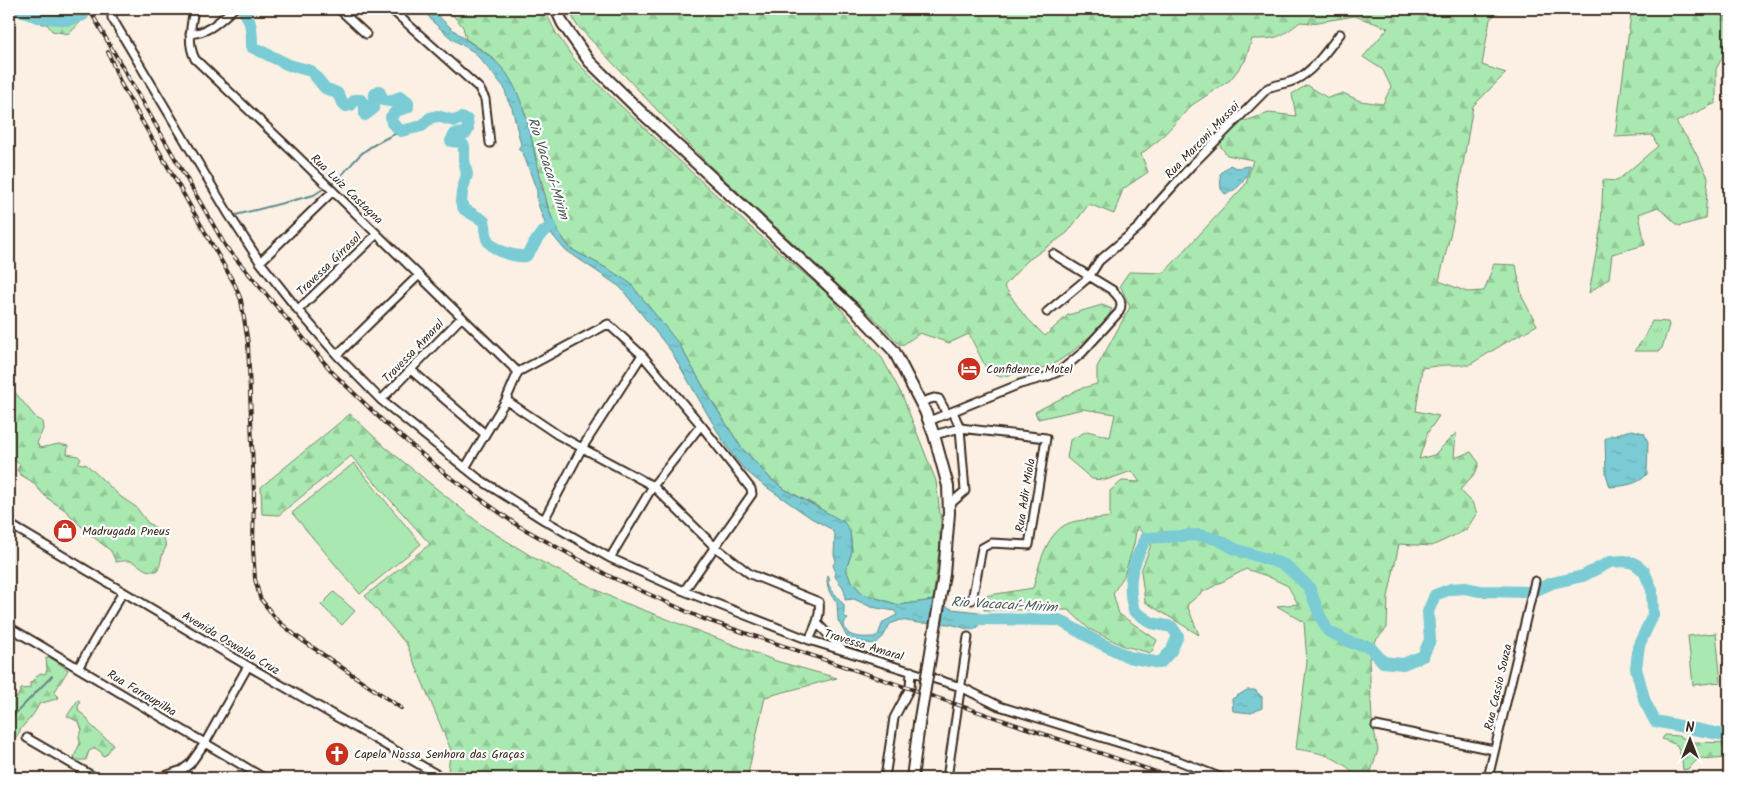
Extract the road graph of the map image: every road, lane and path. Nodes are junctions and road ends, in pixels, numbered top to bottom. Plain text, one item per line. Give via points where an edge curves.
1 (113, 9) edge
2 (194, 9) edge
3 (233, 9) edge
4 (338, 9) edge
5 (391, 9) edge
6 (556, 9) edge
7 (190, 34) junction
8 (366, 34) dead end
9 (1340, 34) dead end
10 (490, 143) dead end
11 (333, 191) junction
12 (376, 234) junction
13 (1053, 254) dead end
14 (260, 262) junction
15 (419, 275) junction
16 (1089, 276) junction
17 (298, 310) junction
18 (1047, 312) dead end
19 (462, 317) junction
20 (337, 355) junction
21 (642, 355) junction
22 (411, 370) junction
23 (518, 372) junction
24 (381, 400) junction
25 (506, 400) junction
26 (921, 402) junction
27 (950, 413) junction
28 (929, 421) junction
29 (701, 425) junction
30 (960, 428) junction
31 (485, 434) junction
32 (934, 435) junction
33 (582, 448) junction
34 (465, 468) junction
35 (653, 486) junction
36 (949, 505) junction
37 (544, 520) junction
38 (9, 524) edge
39 (714, 546) junction
40 (610, 558) junction
41 (1535, 582) dead end
42 (684, 591) junction
43 (123, 592) junction
44 (972, 600) dead end
45 (817, 623) junction
46 (9, 627) edge
47 (968, 637) dead end
48 (809, 640) junction
49 (843, 650) junction
50 (248, 666) junction
51 (78, 668) junction
52 (911, 672) junction
53 (961, 687) junction
54 (1376, 726) dead end
55 (27, 738) dead end
56 (205, 743) junction
57 (1494, 750) junction
58 (96, 778) edge
59 (159, 778) edge
60 (264, 778) edge
61 (443, 778) edge
62 (885, 778) edge
63 (912, 778) edge
64 (947, 778) edge
65 (1222, 778) edge
66 (1488, 778) edge

1 - 14 street via 112,18 204,175
2 - 7 street, Rua Luiz Castagna
3 - 7 street via 205,32
4 - 8 street
5 - 10 street via 479,88 485,99
6 - 26 highway via 589,61 857,312 894,351
7 - 11 street, Rua Luiz Castagna via 195,59
9 - 16 street, Rua Marconi Mussoi via 1307,73 1268,88 1191,166 1139,228 1100,261
11 - 12 street, Rua Luiz Castagna
11 - 14 street
12 - 15 street, Rua Luiz Castagna
12 - 17 street, Travessa Girrasol
13 - 16 street
14 - 17 street
15 - 19 street, Rua Luiz Castagna
15 - 20 street
16 - 18 street, Rua Marconi Mussoi
16 - 27 street via 1112,290 1120,298 1122,307 1082,353 1060,371
17 - 20 street
19 - 22 street, Travessa Amaral
19 - 23 street, Rua Luiz Castagna
20 - 24 street
21 - 23 street via 608,324
21 - 29 street
21 - 33 street
22 - 24 street, Travessa Amaral
22 - 31 street
23 - 25 street
24 - 34 street
25 - 31 street
25 - 33 street, Travessa Amaral
26 - 27 street via 939,399
26 - 28 highway
27 - 28 street
27 - 30 street
28 - 32 highway
29 - 35 street
29 - 39 street via 748,484 752,494
30 - 32 street
30 - 36 street via 965,491
30 - 44 street, Rua Adir Miola via 1046,438 1028,545 991,543 982,548
31 - 34 street
32 - 36 highway via 948,486
33 - 35 street, Travessa Amaral
33 - 37 street
34 - 37 street
35 - 39 street, Travessa Amaral
35 - 40 street
36 - 63 highway, bridge via 944,574
37 - 40 street
38 - 43 street, Avenida Oswaldo Cruz
39 - 42 street
39 - 45 street, Travessa Amaral via 750,574 819,602
40 - 42 street
41 - 57 street, Rua Cassio Souza
42 - 48 street
43 - 50 street, Avenida Oswaldo Cruz
43 - 51 street
45 - 48 street, Travessa Amaral
45 - 49 street
46 - 51 street, Rua Farroupilha
47 - 53 street
48 - 49 street, Travessa Amaral
49 - 52 street, Travessa Amaral
50 - 56 street
50 - 61 street, Avenida Oswaldo Cruz
51 - 56 street, Rua Farroupilha
52 - 53 street, Travessa Amaral
52 - 62 street via 910,688 894,718
53 - 64 street
53 - 65 street, Travessa Amaral via 998,706 1179,761
54 - 57 street
55 - 58 street
56 - 59 street via 186,767
56 - 60 street, Rua Farroupilha
57 - 66 street, Rua Cassio Souza

